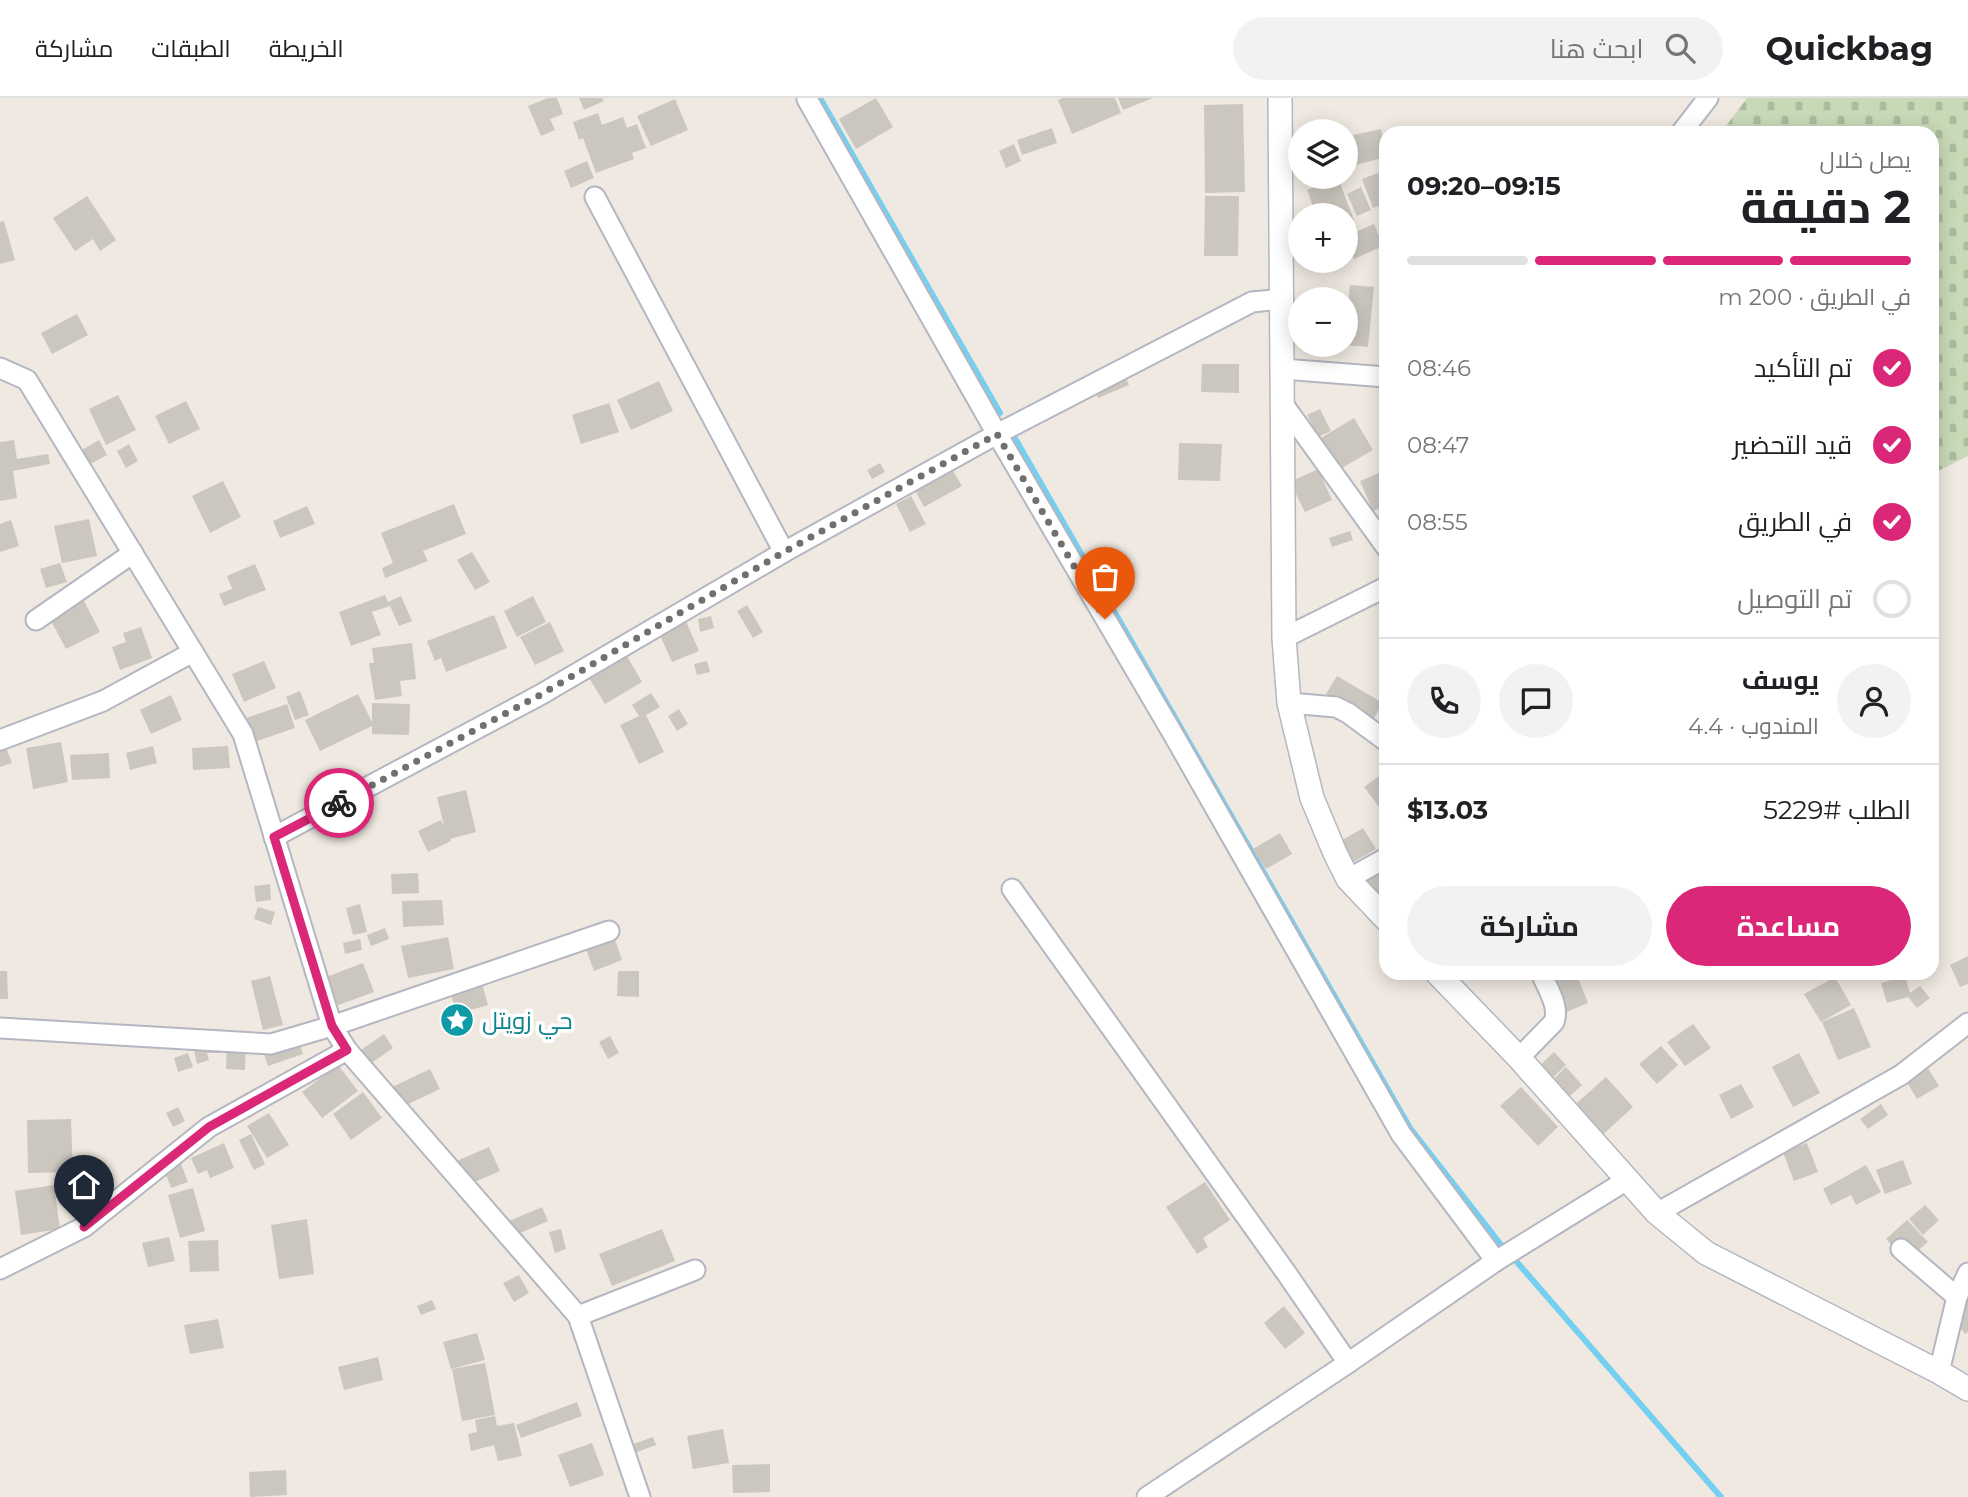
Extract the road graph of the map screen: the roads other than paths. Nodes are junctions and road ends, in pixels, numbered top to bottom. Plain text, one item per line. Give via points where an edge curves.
1 (1280, 98) edge
2 (1708, 98) edge
3 (807, 99) edge
4 (1686, 126) edge
5 (595, 197) dead end
6 (1283, 299) junction
7 (0, 368) edge
8 (1283, 369) junction
9 (1379, 376) edge
10 (1283, 404) junction
11 (997, 434) junction
12 (1379, 537) edge
13 (133, 552) junction
14 (784, 552) junction
15 (1379, 590) edge
16 (36, 620) dead end
17 (1284, 638) junction
18 (193, 652) junction
19 (1289, 703) junction
20 (1379, 736) edge
21 (0, 740) edge
22 (274, 837) junction
23 (1379, 862) edge
24 (1348, 879) junction
25 (1012, 889) dead end
26 (1379, 912) edge
27 (610, 931) dead end
28 (1444, 980) edge
29 (1544, 980) edge
30 (1968, 1023) edge
31 (332, 1026) junction
32 (0, 1028) edge
33 (347, 1050) junction
34 (1519, 1058) junction
35 (1627, 1181) junction
36 (1657, 1213) junction
37 (1901, 1249) dead end
38 (1496, 1261) junction
39 (0, 1269) edge
40 (695, 1270) dead end
41 (1968, 1273) edge
42 (1957, 1297) junction
43 (578, 1316) junction
44 (1348, 1363) junction
45 (1939, 1372) junction
46 (1968, 1389) edge
47 (640, 1497) edge
48 (1147, 1497) edge

1 - 6 street
2 - 4 street
3 - 11 street
5 - 14 street
6 - 8 street
6 - 11 street via 1252,302
7 - 13 street via 27,380
8 - 9 street
8 - 10 street
10 - 12 street
10 - 17 street
11 - 14 street
11 - 38 street via 1401,1134
13 - 16 street
13 - 18 street
14 - 22 street via 540,695
15 - 17 street
17 - 19 street
18 - 21 street via 103,701
18 - 22 street via 243,734
19 - 20 street via 1336,707
19 - 24 street via 1312,799
22 - 31 street
23 - 24 street
24 - 26 street
25 - 44 street
27 - 31 street
28 - 34 street
29 - 34 street via 1555,1004 1554,1022
30 - 36 street via 1901,1075
31 - 32 street via 271,1044
31 - 33 street
33 - 39 street via 209,1127 84,1227
33 - 43 street
34 - 35 street
35 - 36 street
35 - 38 street
36 - 45 street via 1706,1253
37 - 42 street
38 - 44 street
40 - 43 street
41 - 42 street
42 - 45 street
43 - 47 street
44 - 48 street
45 - 46 street

